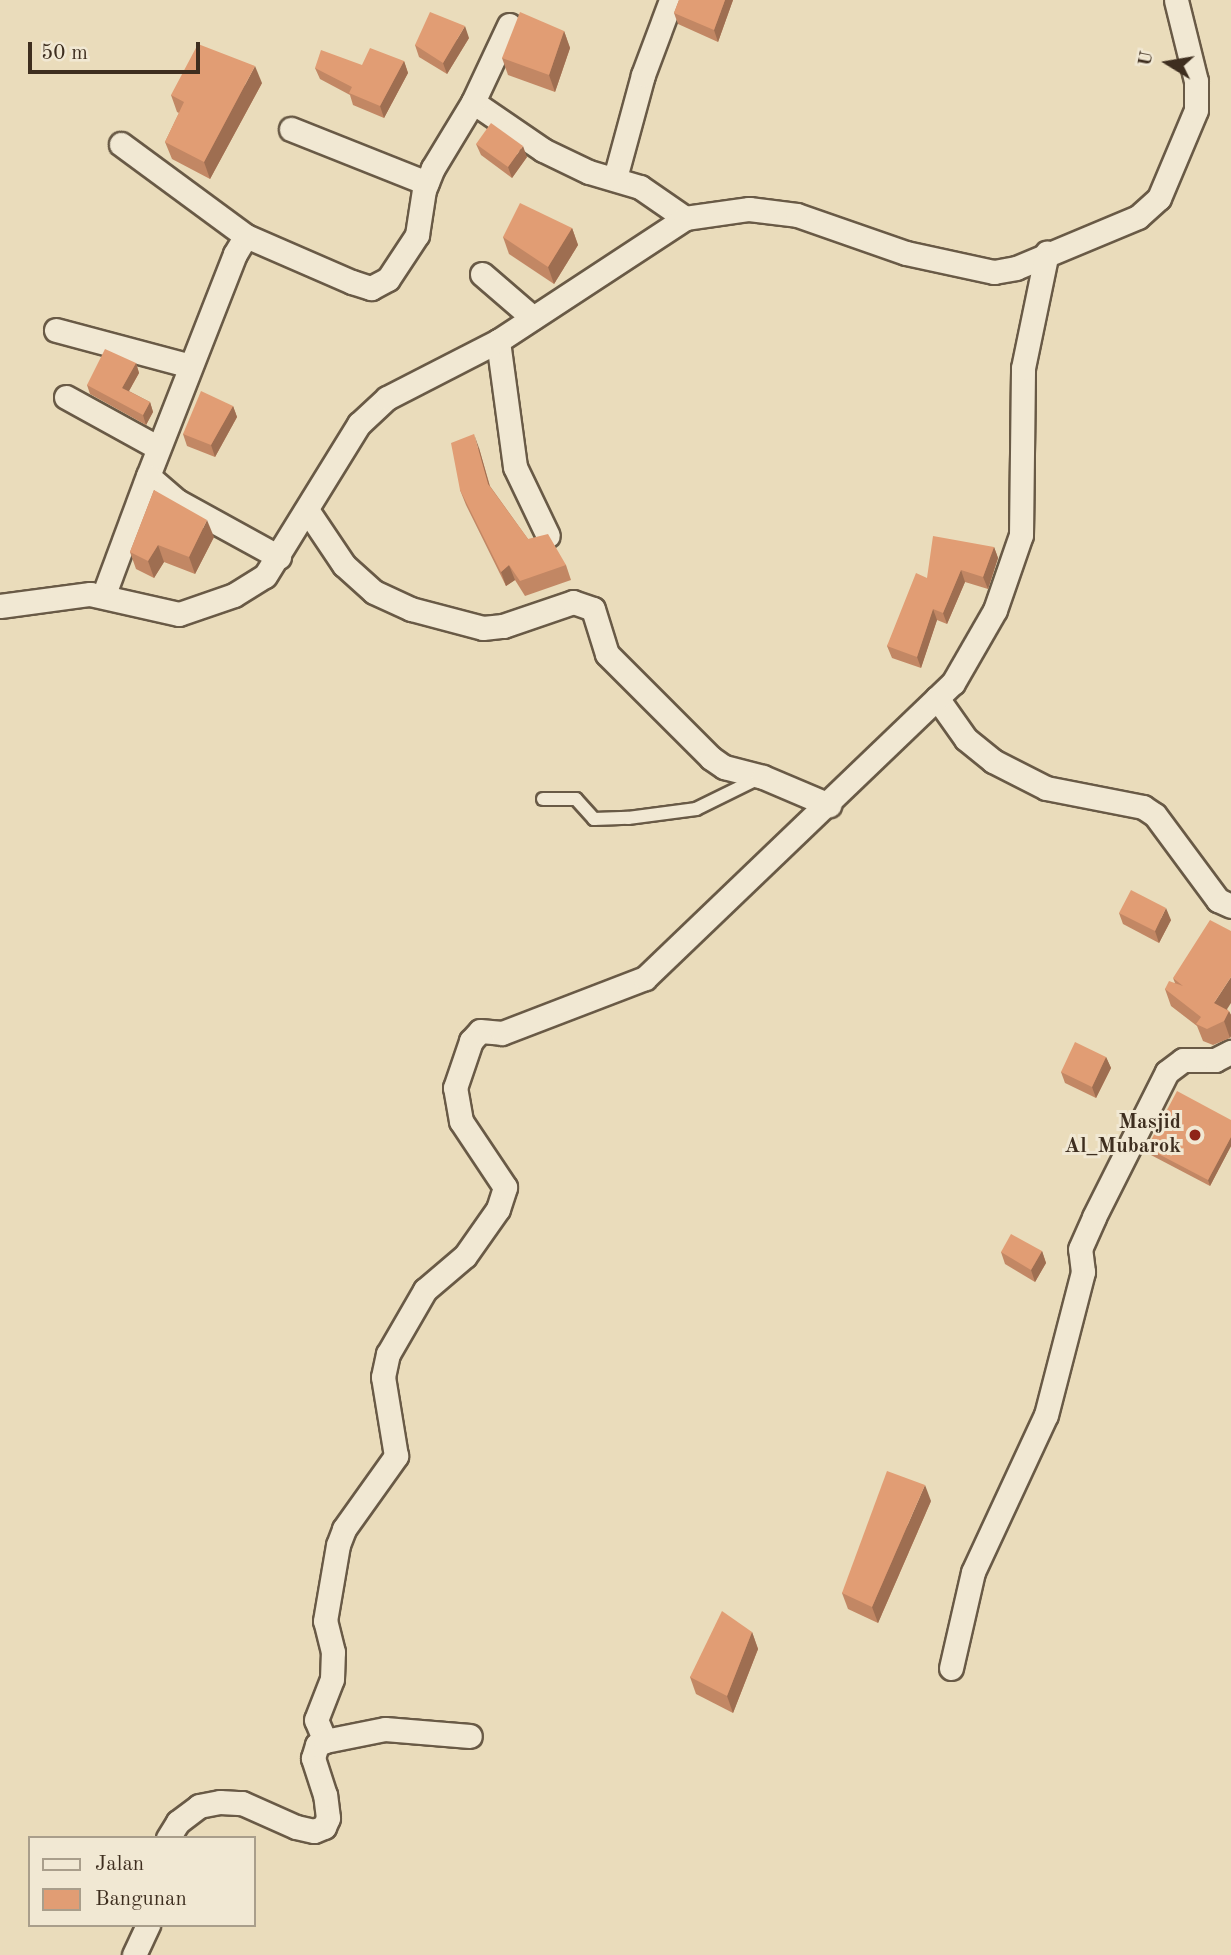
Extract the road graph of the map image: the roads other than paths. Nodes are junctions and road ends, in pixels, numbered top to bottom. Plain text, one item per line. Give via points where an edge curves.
1 (671, 0) edge
2 (1176, 0) edge
3 (509, 25) dead end
4 (473, 102) junction
5 (292, 129) dead end
6 (121, 144) dead end
7 (615, 178) junction
8 (427, 183) junction
9 (685, 218) junction
10 (246, 236) junction
11 (1047, 252) junction
12 (482, 274) dead end
13 (533, 318) junction
14 (56, 330) dead end
15 (498, 341) junction
16 (190, 366) junction
17 (66, 397) dead end
18 (157, 447) junction
19 (148, 476) junction
20 (307, 510) junction
21 (548, 536) edge
22 (279, 557) junction
23 (104, 594) junction
24 (0, 606) edge
25 (937, 698) junction
26 (762, 777) junction
27 (543, 799) dead end
28 (829, 806) junction
29 (1231, 906) edge
30 (1231, 1052) edge
31 (951, 1668) dead end
32 (470, 1736) dead end
33 (325, 1741) junction
34 (169, 1836) edge
35 (147, 1927) edge
36 (134, 1955) edge

1 - 7 street via 643,75
2 - 11 street via 1198,97 1159,198 1138,217
3 - 4 street
4 - 7 street via 543,150 589,172
4 - 8 street
5 - 8 street
6 - 10 street
7 - 9 street via 640,187
8 - 10 street via 417,235 388,279 371,288
9 - 11 street via 749,209 797,215 906,253 994,272 1016,268
9 - 13 street
10 - 16 street
11 - 25 street via 1023,368 1021,535 995,610 953,683
12 - 13 street
13 - 15 street
14 - 16 street
15 - 20 street via 387,398 359,424
15 - 21 street via 515,467
16 - 18 street
17 - 18 street
18 - 19 street
19 - 22 street via 177,501
19 - 23 street
20 - 22 street
20 - 26 street via 344,565 374,592 411,609 483,628 503,626 573,602 593,609 607,654 624,673 711,758 724,767
22 - 23 street via 265,576 234,595 191,612 155,610
23 - 24 street
25 - 28 street
25 - 29 street via 966,739 993,761 1045,788 1143,807 1155,815 1218,900
26 - 27 lane via 696,809 628,818 594,819 576,799
26 - 28 street
28 - 33 street via 645,978 502,1033 480,1031 471,1041 455,1088 461,1121 505,1187 498,1209 466,1256 425,1290 388,1354 383,1377 396,1456 344,1529 338,1545 325,1621 333,1652 332,1679 316,1720
30 - 31 street via 1215,1060 1183,1060 1167,1072 1094,1217 1080,1249 1083,1272 1046,1415 973,1572
32 - 33 street via 385,1729
33 - 34 street via 317,1745 313,1758 325,1795 328,1818 324,1827 314,1831 296,1827 242,1803 220,1802 199,1806 178,1822
35 - 36 street

